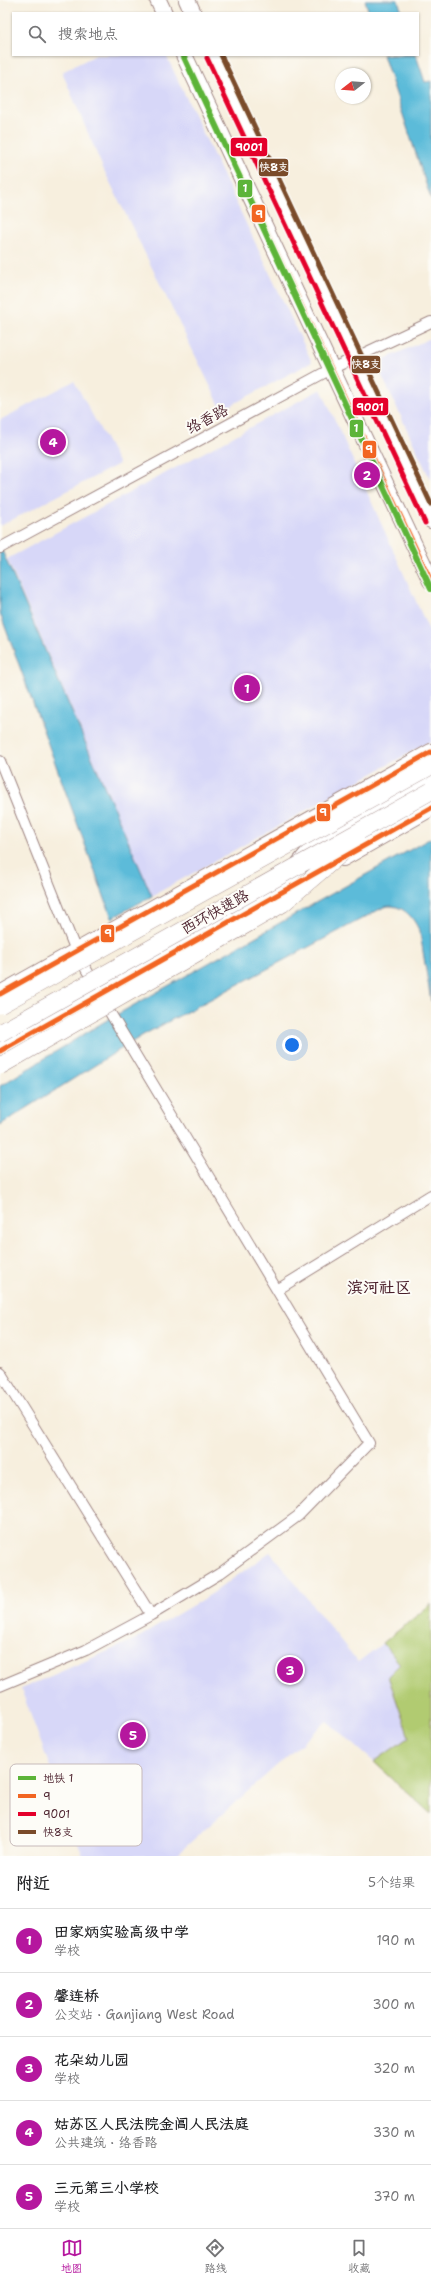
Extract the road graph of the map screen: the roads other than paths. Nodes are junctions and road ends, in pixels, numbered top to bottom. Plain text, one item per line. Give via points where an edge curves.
1 (158, 0) edge
2 (187, 0) edge
3 (164, 12) edge
4 (193, 12) edge
5 (184, 56) edge
6 (213, 56) edge
7 (300, 242) junction
8 (277, 253) junction
9 (431, 322) edge
10 (355, 358) junction
11 (331, 369) junction
12 (431, 520) edge
13 (2, 547) edge
14 (431, 581) edge
15 (431, 752) edge
16 (0, 761) edge
17 (431, 766) edge
18 (431, 777) edge
19 (431, 791) edge
20 (431, 808) edge
21 (387, 815) junction
22 (273, 897) junction
23 (76, 951) junction
24 (0, 994) edge
25 (100, 994) junction
26 (0, 1006) edge
27 (0, 1033) edge
28 (0, 1051) edge
29 (0, 1066) edge
30 (431, 1195) edge
31 (277, 1290) junction
32 (0, 1372) edge
33 (151, 1615) junction
34 (0, 1686) edge

1 - 3 main road
2 - 4 main road
5 - 8 main road
6 - 7 main road
7 - 8 main road
7 - 10 main road
8 - 11 main road
9 - 10 street, 络香路
10 - 11 street, 络香路
10 - 12 main road
11 - 13 street, 络香路
11 - 14 main road
15 - 23 main road
16 - 23 street
17 - 26 highway, bridge
18 - 22 main road via 322,836
19 - 21 highway, 西环快速路, bridge
20 - 22 main road
21 - 27 highway, 西环快速路, bridge
21 - 29 highway, bridge via 282,904
22 - 25 main road
23 - 24 main road
23 - 25 street
25 - 28 main road
25 - 31 street
30 - 31 street
31 - 33 street via 369,1443 298,1516 219,1574
32 - 33 street
33 - 34 street via 86,1650

